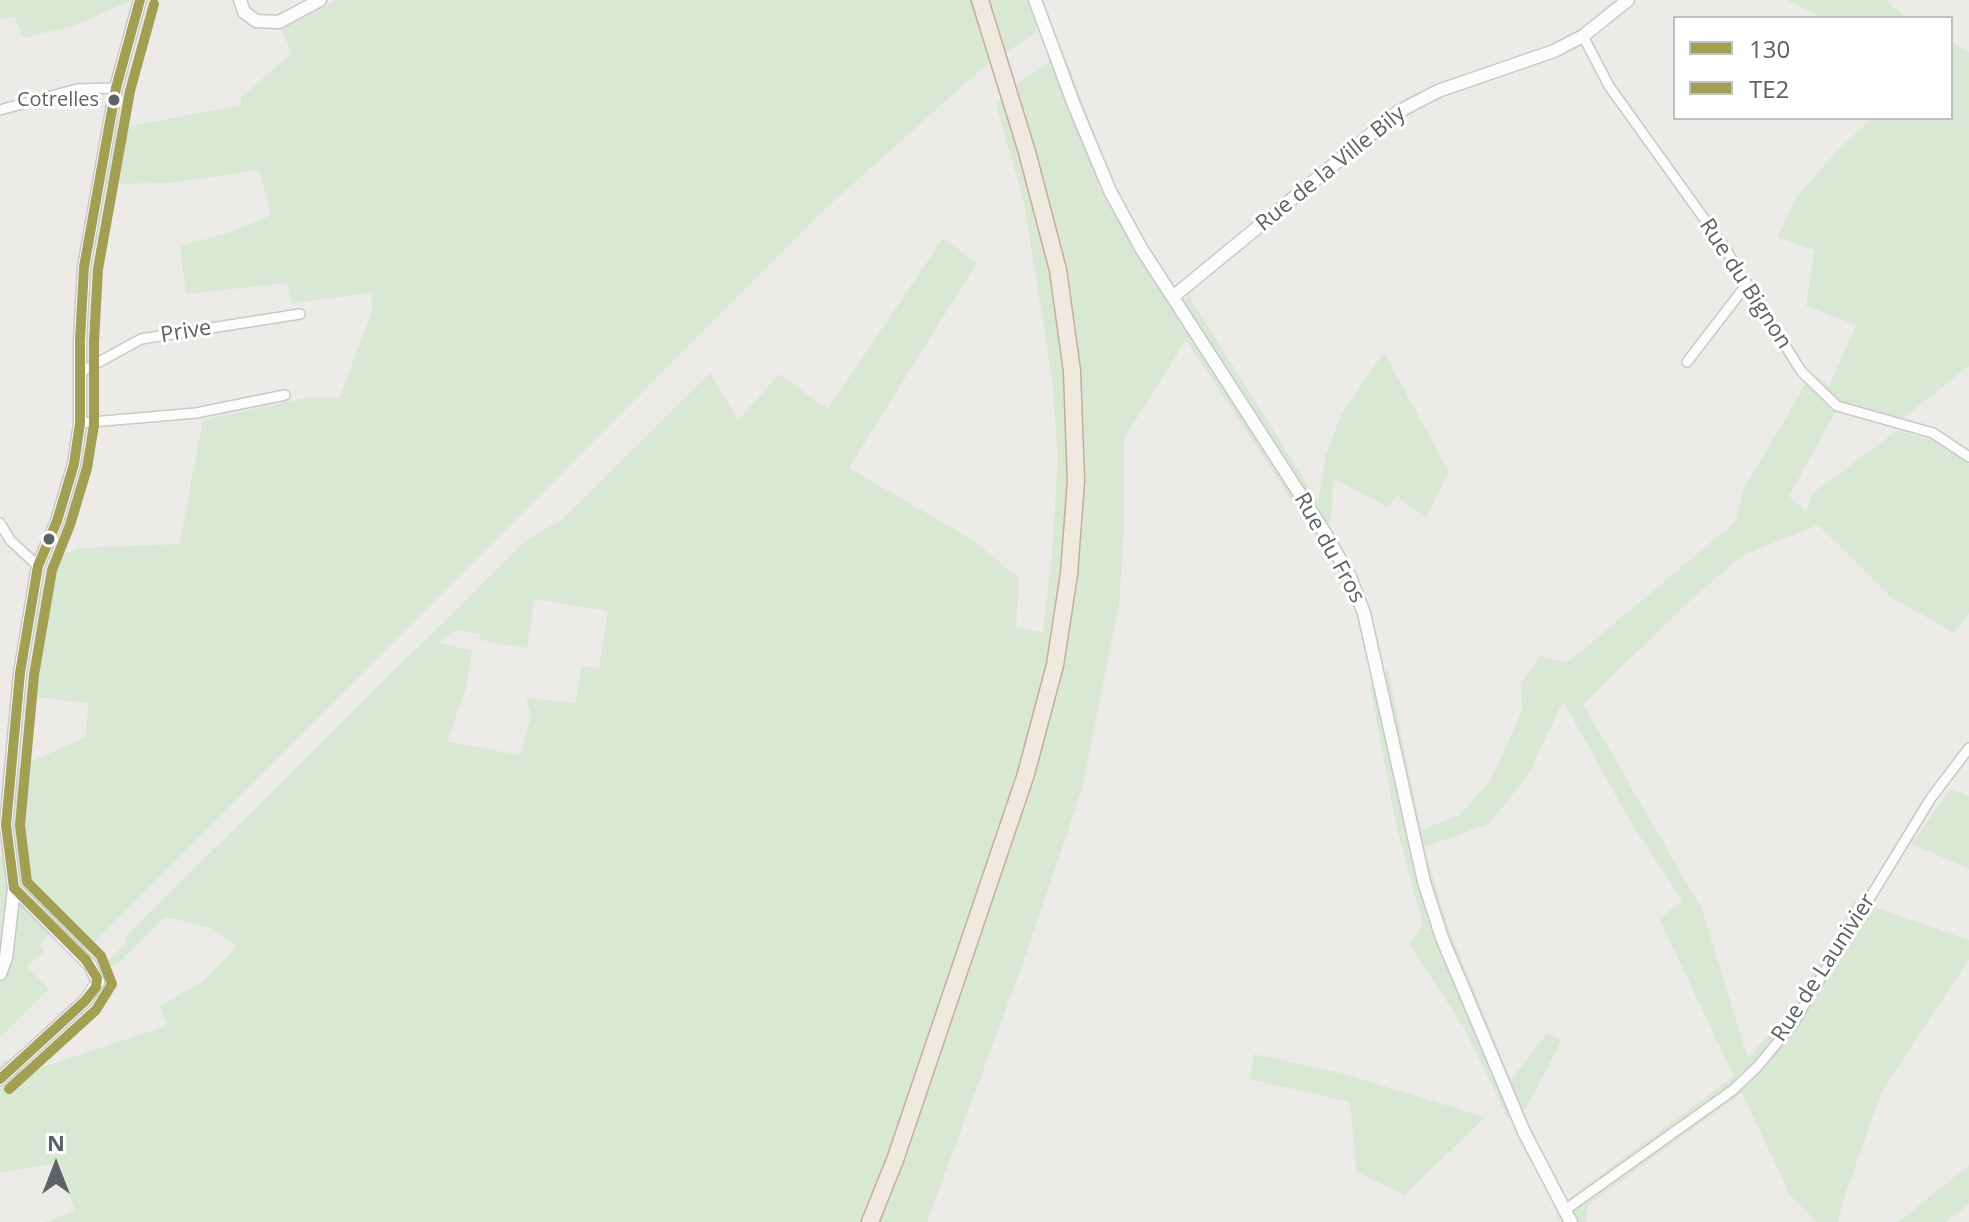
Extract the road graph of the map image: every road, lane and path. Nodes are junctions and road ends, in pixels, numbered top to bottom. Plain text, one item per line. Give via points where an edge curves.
1 (140, 0) edge
2 (240, 0) edge
3 (320, 0) edge
4 (980, 0) edge
5 (1035, 0) edge
6 (1628, 0) edge
7 (1583, 36) junction
8 (116, 88) junction
9 (0, 110) edge
10 (1747, 284) junction
11 (1174, 296) junction
12 (300, 314) dead end
13 (1687, 362) dead end
14 (79, 373) junction
15 (285, 395) dead end
16 (80, 423) junction
17 (1969, 457) edge
18 (0, 523) edge
19 (38, 566) junction
20 (1969, 748) edge
21 (14, 888) junction
22 (0, 974) edge
23 (0, 1079) edge
24 (1568, 1216) edge
25 (870, 1222) edge

1 - 8 street
2 - 3 street via 244,12 256,21 279,22
4 - 25 highway via 1058,270 1072,371 1076,481 1069,574 1055,665 1026,774
5 - 11 street, Rue du Fros via 1110,191
6 - 7 street, Rue de la Ville Bily
7 - 10 street, Rue du Bignon via 1609,86
7 - 11 street, Rue de la Ville Bily via 1438,91 1398,112
8 - 9 street via 77,89
8 - 14 street via 84,267
10 - 13 street
10 - 17 street, Rue du Bignon via 1801,371 1837,406 1933,433
11 - 24 street, Rue du Fros via 1350,577 1364,613 1424,882 1442,938 1524,1132
12 - 14 street, Prive via 141,339
14 - 16 street
15 - 16 street via 196,413
16 - 19 street via 74,464
18 - 19 street
19 - 21 street via 20,673 6,825
20 - 24 street, Rue de Launivier via 1931,798 1792,1025 1758,1066
21 - 22 street
21 - 23 street via 86,960 97,978 85,1001

